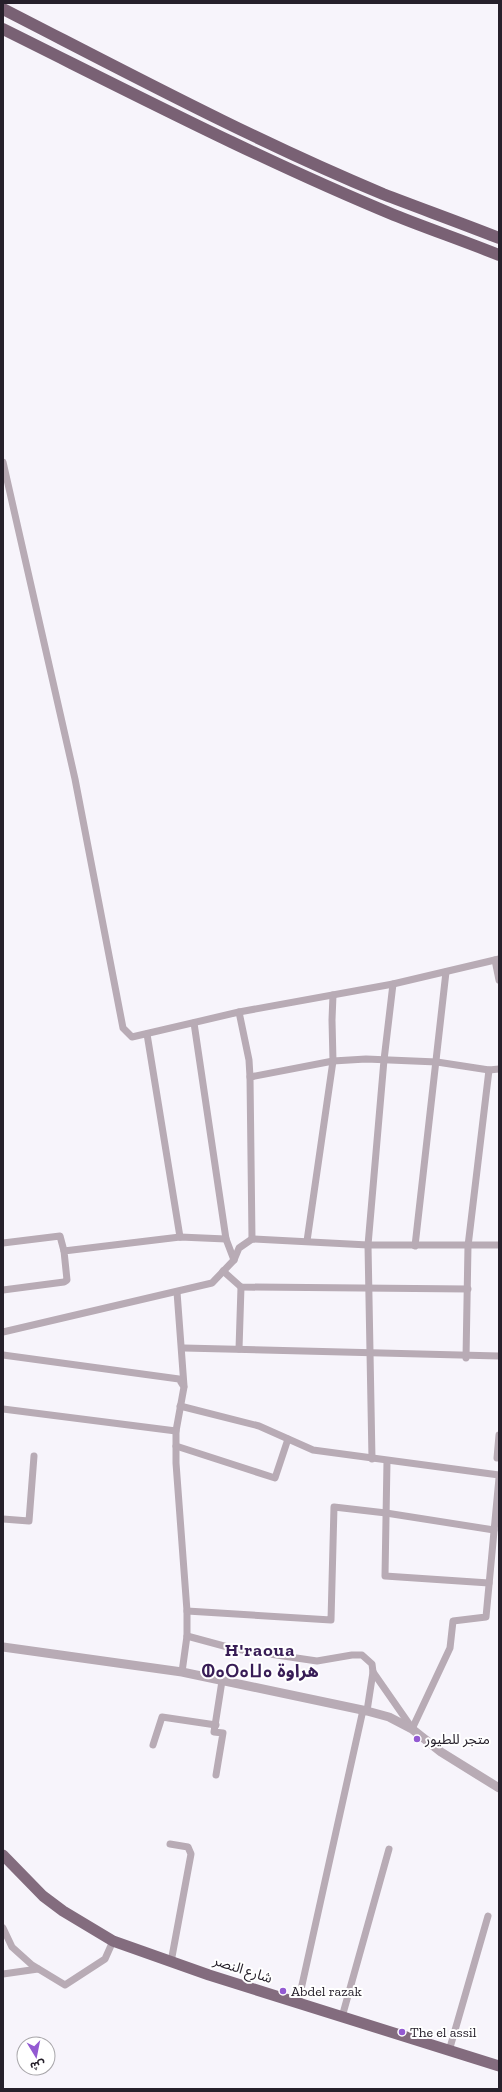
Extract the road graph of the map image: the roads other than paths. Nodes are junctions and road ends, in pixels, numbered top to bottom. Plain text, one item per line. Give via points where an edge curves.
1 (3, 9) edge
2 (3, 29) edge
3 (499, 238) edge
4 (499, 255) edge
5 (3, 462) edge
6 (497, 959) edge
7 (446, 972) junction
8 (499, 980) edge
9 (393, 984) junction
10 (333, 995) junction
11 (239, 1012) junction
12 (194, 1023) junction
13 (147, 1034) junction
14 (384, 1060) junction
15 (333, 1061) junction
16 (437, 1062) junction
17 (489, 1070) junction
18 (499, 1070) edge
19 (250, 1077) junction
20 (180, 1237) junction
21 (226, 1239) junction
22 (252, 1239) junction
23 (307, 1241) junction
24 (3, 1243) edge
25 (368, 1245) junction
26 (499, 1245) edge
27 (415, 1246) junction
28 (468, 1246) junction
29 (64, 1251) junction
30 (234, 1260) junction
31 (223, 1271) junction
32 (240, 1287) junction
33 (369, 1288) junction
34 (468, 1289) junction
35 (3, 1290) edge
36 (177, 1292) junction
37 (3, 1332) edge
38 (184, 1348) dead end
39 (238, 1349) junction
40 (370, 1353) junction
41 (3, 1356) edge
42 (499, 1356) edge
43 (466, 1357) junction
44 (184, 1387) junction
45 (180, 1406) junction
46 (3, 1409) edge
47 (176, 1431) junction
48 (499, 1435) edge
49 (288, 1439) junction
50 (176, 1446) junction
51 (34, 1456) dead end
52 (497, 1458) dead end
53 (372, 1459) junction
54 (387, 1461) junction
55 (499, 1477) edge
56 (386, 1513) junction
57 (3, 1519) edge
58 (494, 1530) junction
59 (489, 1583) junction
60 (187, 1610) junction
61 (187, 1636) junction
62 (3, 1647) edge
63 (182, 1672) junction
64 (373, 1672) junction
65 (222, 1680) junction
66 (365, 1710) junction
67 (216, 1726) junction
68 (412, 1729) junction
69 (153, 1746) dead end
70 (216, 1775) dead end
71 (499, 1788) edge
72 (170, 1844) dead end
73 (390, 1849) dead end
74 (3, 1855) edge
75 (488, 1916) dead end
76 (3, 1928) edge
77 (113, 1941) junction
78 (171, 1962) junction
79 (38, 1968) junction
80 (3, 1974) edge
81 (298, 2003) junction
82 (342, 2017) junction
83 (450, 2051) junction
84 (499, 2066) edge

1 - 3 highway via 309,161 383,194
2 - 4 highway via 318,181 394,215
5 - 13 street via 75,779 123,1028 132,1037
6 - 7 street
6 - 8 street
7 - 9 street
7 - 16 street
9 - 10 street
9 - 14 street
10 - 11 street
10 - 15 street
11 - 12 street
11 - 19 street
12 - 13 street
12 - 21 street
13 - 20 street
14 - 15 street
14 - 16 street
14 - 25 street
15 - 19 street
15 - 23 street
16 - 17 street
16 - 27 street
17 - 18 street
17 - 28 street
19 - 22 street
20 - 21 street
20 - 29 street
21 - 30 street
22 - 23 street
22 - 30 street via 239,1248
23 - 25 street
24 - 29 street via 60,1236
25 - 27 street
25 - 33 street
26 - 28 street
27 - 28 street
28 - 34 street
29 - 35 street via 67,1280 64,1282
30 - 31 street
31 - 32 street
31 - 36 street via 212,1283
32 - 33 street
32 - 39 street
33 - 34 street
33 - 40 street
34 - 43 street
36 - 37 street
36 - 44 street
38 - 39 street
39 - 40 street
40 - 43 street
40 - 53 street
41 - 44 street via 179,1379
42 - 43 street
44 - 45 street
45 - 47 street
45 - 49 street via 259,1426
46 - 47 street
47 - 50 street
48 - 52 street
49 - 50 street via 275,1478
49 - 53 street via 313,1450
50 - 60 street
51 - 57 street via 29,1521
53 - 54 street
54 - 55 street
54 - 56 street
55 - 58 street
56 - 58 street
56 - 59 street via 385,1576
56 - 60 street via 334,1507 331,1620
58 - 59 street
59 - 68 street via 486,1617 453,1621 450,1648
60 - 61 street
61 - 63 street
61 - 64 street via 235,1650 317,1661 362,1655 372,1664
62 - 63 street
63 - 65 street
64 - 66 street
64 - 68 street
65 - 66 street
65 - 67 street
66 - 68 street via 389,1717
66 - 81 street
67 - 69 street via 162,1717
67 - 70 street via 214,1732 223,1733
68 - 71 street via 441,1752
72 - 78 street via 188,1847 191,1854
73 - 82 street
74 - 77 main road, شارع النصر via 43,1896
75 - 83 street
76 - 79 street via 12,1946
77 - 78 main road, شارع النصر
77 - 79 street via 105,1959 65,1985
78 - 81 main road, شارع النصر
79 - 80 street
81 - 82 main road, شارع النصر
82 - 83 main road, شارع النصر
83 - 84 main road, شارع النصر

